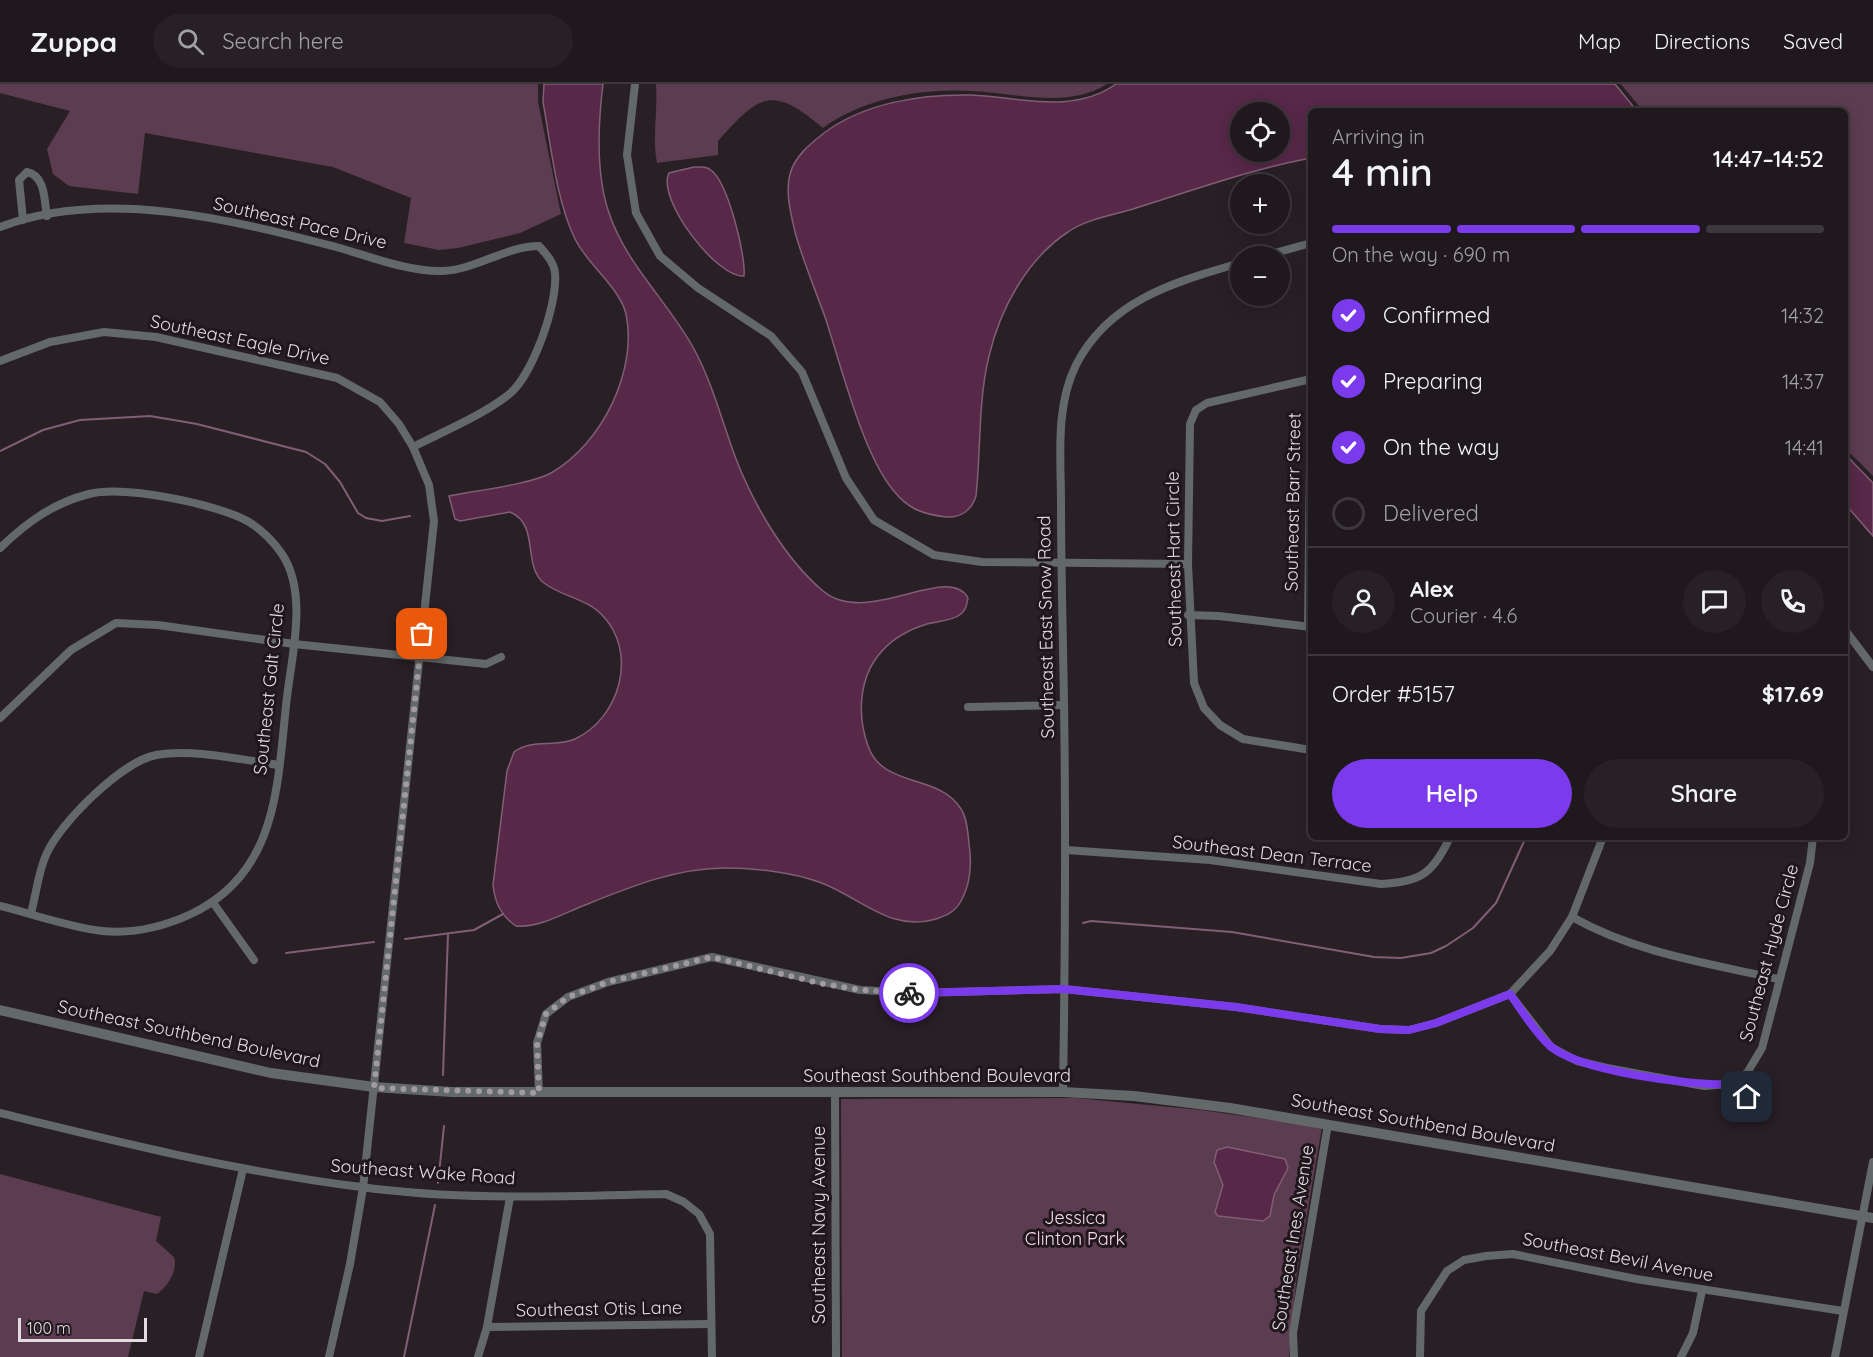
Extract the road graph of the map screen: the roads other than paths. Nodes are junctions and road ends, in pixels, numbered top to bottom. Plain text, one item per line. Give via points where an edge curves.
1 (635, 84) edge
2 (47, 216) junction
3 (23, 220) junction
4 (0, 227) edge
5 (1308, 244) edge
6 (1290, 249) edge
7 (1230, 266) edge
8 (0, 361) edge
9 (1308, 380) edge
10 (413, 447) junction
11 (0, 548) edge
12 (1061, 563) junction
13 (1188, 564) junction
14 (1188, 615) junction
15 (1308, 626) edge
16 (1848, 634) edge
17 (294, 644) junction
18 (419, 657) junction
19 (501, 657) dead end
20 (1873, 667) edge
21 (1064, 705) junction
22 (968, 707) dead end
23 (0, 718) edge
24 (1308, 750) edge
25 (279, 765) junction
26 (1449, 840) edge
27 (1602, 840) edge
28 (1813, 840) edge
29 (1066, 850) junction
30 (213, 904) junction
31 (0, 906) edge
32 (32, 913) junction
33 (1572, 917) junction
34 (254, 960) dead end
35 (1778, 979) junction
36 (1064, 989) junction
37 (1510, 994) junction
38 (0, 1010) edge
39 (1747, 1073) junction
40 (1729, 1084) junction
41 (374, 1088) junction
42 (835, 1092) junction
43 (1063, 1092) junction
44 (539, 1093) junction
45 (0, 1113) edge
46 (1328, 1124) junction
47 (1873, 1162) edge
48 (243, 1169) junction
49 (363, 1188) junction
50 (510, 1197) junction
51 (1868, 1217) edge
52 (1702, 1291) junction
53 (1843, 1311) junction
54 (711, 1324) junction
55 (487, 1327) junction
56 (199, 1357) edge
57 (329, 1357) edge
58 (478, 1357) edge
59 (712, 1357) edge
60 (837, 1357) edge
61 (1294, 1357) edge
62 (1420, 1357) edge
63 (1681, 1357) edge
64 (1834, 1357) edge

1 - 12 street via 627,155 636,213 660,256 698,288 771,336 802,372 846,478 874,520 934,555 982,562
2 - 3 street, Southeast Pace Drive
2 - 3 street via 40,181 27,172 19,180
2 - 10 street, Southeast Pace Drive via 122,209 163,211 259,227 442,271 539,246 555,271 554,293 526,375 508,395
3 - 4 street, Southeast Pace Drive
5 - 6 street
7 - 12 street, Southeast East Snow Road via 1144,296 1113,316 1075,366 1063,399
8 - 10 street, Southeast Eagle Drive via 50,342 104,332 156,337 337,378 380,402
9 - 13 street, Southeast Hart Circle via 1207,403 1196,410 1190,424
10 - 18 street, Southeast Eagle Drive via 429,485 434,521
11 - 17 street, Southeast Galt Circle via 55,506 90,494 141,493 229,513 267,536 283,555 295,599
12 - 13 street
12 - 21 street, Southeast East Snow Road
13 - 14 street, Southeast Hart Circle
14 - 15 street
14 - 24 street, Southeast Hart Circle via 1194,683 1204,708 1220,725 1243,739
16 - 20 street
17 - 18 street
17 - 23 street via 116,623 71,650
17 - 25 street, Southeast Galt Circle
18 - 19 street via 486,664
18 - 41 street, Southeast Eagle Drive
21 - 22 street
21 - 29 street, Southeast East Snow Road
25 - 30 street, Southeast Galt Circle via 273,812 259,850 239,881
25 - 32 street via 177,753 153,756 122,772 67,823 46,855
26 - 29 street, Southeast Dean Terrace via 1427,873 1408,883 1381,884 1210,860
27 - 33 street
28 - 35 street, Southeast Hyde Circle
29 - 36 street, Southeast East Snow Road
30 - 32 street, Southeast Galt Circle via 173,923 129,931 102,931
30 - 34 street
31 - 32 street, Southeast Galt Circle
33 - 35 street via 1633,946
33 - 37 street via 1550,951
35 - 39 street, Southeast Hyde Circle via 1762,1048
36 - 37 street via 1409,1030
36 - 43 street, Southeast East Snow Road
36 - 44 street via 920,993 860,990 712,957 608,982 568,997 546,1014 537,1043
37 - 40 street, Southeast Hyde Circle via 1551,1047 1577,1061 1704,1086
38 - 41 street, Southeast Southbend Boulevard via 271,1073
39 - 40 street, Southeast Hyde Circle
39 - 40 street, Southeast Hyde Circle via 1754,1089 1747,1097 1736,1094
41 - 44 street, Southeast Southbend Boulevard
41 - 49 street, Southeast Eagle Drive
42 - 43 street, Southeast Southbend Boulevard
42 - 44 street, Southeast Southbend Boulevard
42 - 60 street, Southeast Navy Avenue
43 - 46 street, Southeast Southbend Boulevard via 1134,1096
45 - 48 street, Southeast Wake Road
46 - 51 street, Southeast Southbend Boulevard
46 - 61 street, Southeast Ines Avenue via 1296,1313
47 - 51 street
48 - 49 street, Southeast Wake Road
48 - 56 street
49 - 50 street, Southeast Wake Road
49 - 57 street, Southeast Eagle Drive
50 - 54 street, Southeast Wake Road via 666,1194 684,1202 699,1214 710,1234
50 - 55 street
51 - 53 street
52 - 53 street, Southeast Bevil Avenue
52 - 62 street, Southeast Bevil Avenue via 1513,1254 1464,1260 1447,1271 1420,1311
52 - 63 street via 1693,1334
53 - 64 street
54 - 55 street, Southeast Otis Lane
54 - 59 street, Southeast Wake Road
55 - 58 street

